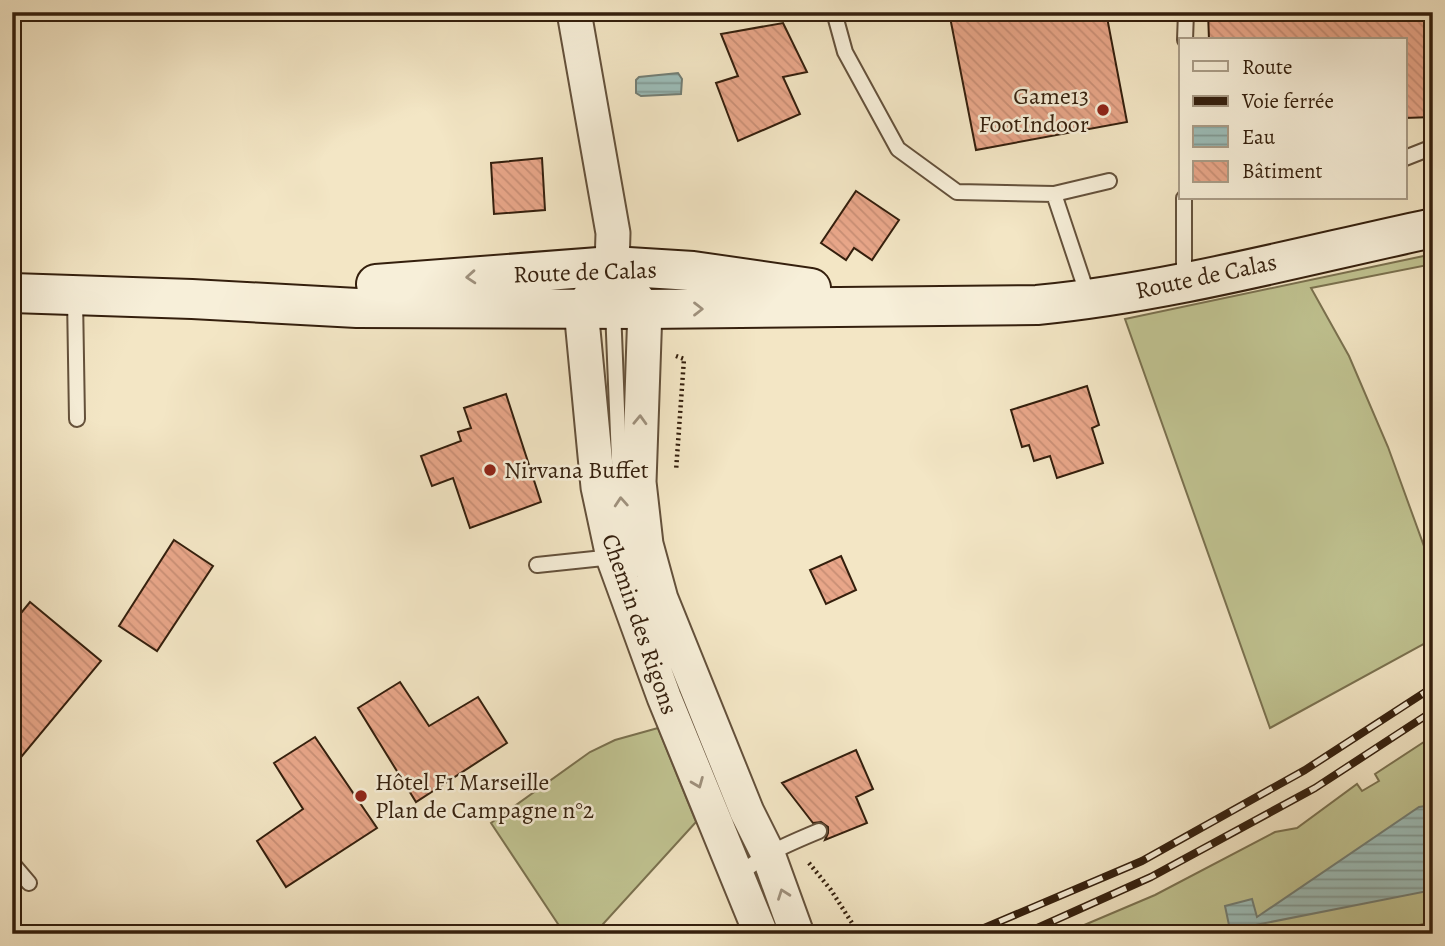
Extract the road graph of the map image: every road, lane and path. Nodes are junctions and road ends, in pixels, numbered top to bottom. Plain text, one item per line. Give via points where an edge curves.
1 (574, 12) edge
2 (835, 12) edge
3 (1186, 12) edge
4 (1185, 38) edge
5 (1433, 147) edge
6 (1406, 158) edge
7 (1109, 181) dead end
8 (1054, 194) junction
9 (1184, 200) edge
10 (1433, 228) edge
11 (1184, 282) junction
12 (12, 293) edge
13 (75, 295) junction
14 (613, 297) junction
15 (192, 299) junction
16 (1089, 300) junction
17 (976, 307) junction
18 (684, 359) dead end
19 (77, 419) dead end
20 (676, 475) dead end
21 (613, 557) junction
22 (537, 565) dead end
23 (645, 602) dead end
24 (705, 747) dead end
25 (747, 812) junction
26 (819, 831) dead end
27 (782, 848) junction
28 (12, 863) edge
29 (737, 877) junction
30 (29, 883) dead end
31 (761, 934) edge
32 (797, 934) edge
33 (859, 934) edge

1 - 14 street, Chemin des Rigons via 612,233
2 - 8 lane via 845,52 898,149 957,192
3 - 4 lane
5 - 6 lane
7 - 8 lane
8 - 16 lane
9 - 11 lane
10 - 11 main road, Route de Calas
11 - 16 main road, Route de Calas
12 - 13 main road, Route de Calas
13 - 15 main road, Route de Calas
13 - 19 lane
14 -> 15 main road, Route de Calas
14 - 15 main road, Route de Calas via 357,308
14 -> 17 main road, Route de Calas
14 - 17 main road, Route de Calas via 693,271
14 - 21 street, Chemin des Rigons via 598,487
23 -> 14 lane, Chemin des Rigons via 621,509
25 -> 14 street, Chemin des Rigons via 661,599 646,544
16 - 17 main road, Route de Calas
18 - 20 path
21 - 22 lane
21 -> 29 street, Chemin des Rigons
24 - 25 lane, Chemin des Rigons
25 - 27 street, Chemin des Rigons
26 - 27 lane
27 - 29 lane
32 -> 27 street, Chemin des Rigons
27 - 33 path via 837,899
28 - 30 lane
29 - 31 street, Chemin des Rigons

